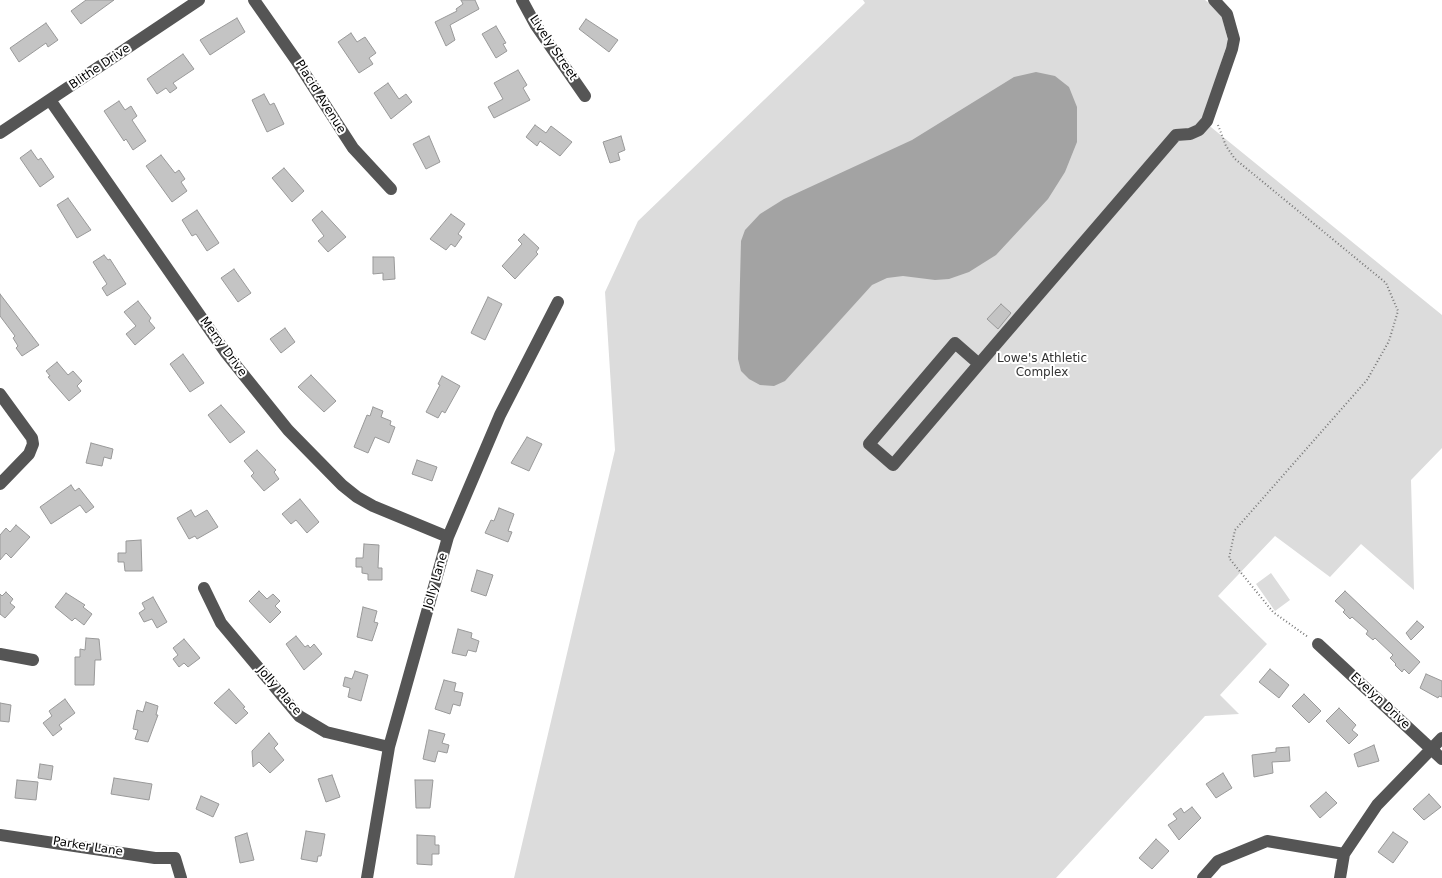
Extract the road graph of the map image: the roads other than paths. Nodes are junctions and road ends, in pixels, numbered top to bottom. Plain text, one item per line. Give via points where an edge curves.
1 (199, 0) edge
2 (254, 0) edge
3 (522, 0) edge
4 (1214, 0) edge
5 (585, 96) dead end
6 (50, 100) junction
7 (0, 133) edge
8 (391, 189) dead end
9 (558, 302) dead end
10 (979, 364) junction
11 (0, 394) edge
12 (0, 484) edge
13 (448, 537) junction
14 (204, 588) dead end
15 (1318, 644) road end
16 (0, 654) edge
17 (34, 660) dead end
18 (1442, 738) edge
19 (389, 747) junction
20 (1431, 748) junction
21 (1442, 758) edge
22 (0, 835) edge
23 (1344, 854) junction
24 (181, 878) edge
25 (367, 878) edge
26 (1203, 878) edge
27 (1340, 878) edge

1 - 6 street, Blithe Drive
2 - 8 street, Placid Avenue via 353,148
3 - 5 street, Lively Street
4 - 10 street via 1227,14 1234,39 1212,109 1199,130 1176,135
6 - 7 street, Blithe Drive
6 - 13 street, Merry Drive via 226,353 288,430 357,497
9 - 13 street, Jolly Lane via 500,415
10 - 10 street via 955,343 869,444 892,465
11 - 12 street via 33,444 29,454
13 - 19 street, Jolly Lane
14 - 19 street, Jolly Place via 221,623 299,716 326,732
15 - 20 street, Evelyn Drive
16 - 17 street
18 - 20 street
19 - 25 street, Jolly Lane
20 - 21 street, Evelyn Drive
20 - 23 street via 1377,805
22 - 24 street, Parker Lane via 155,858 175,858
23 - 26 street via 1267,841 1218,861
23 - 27 street

